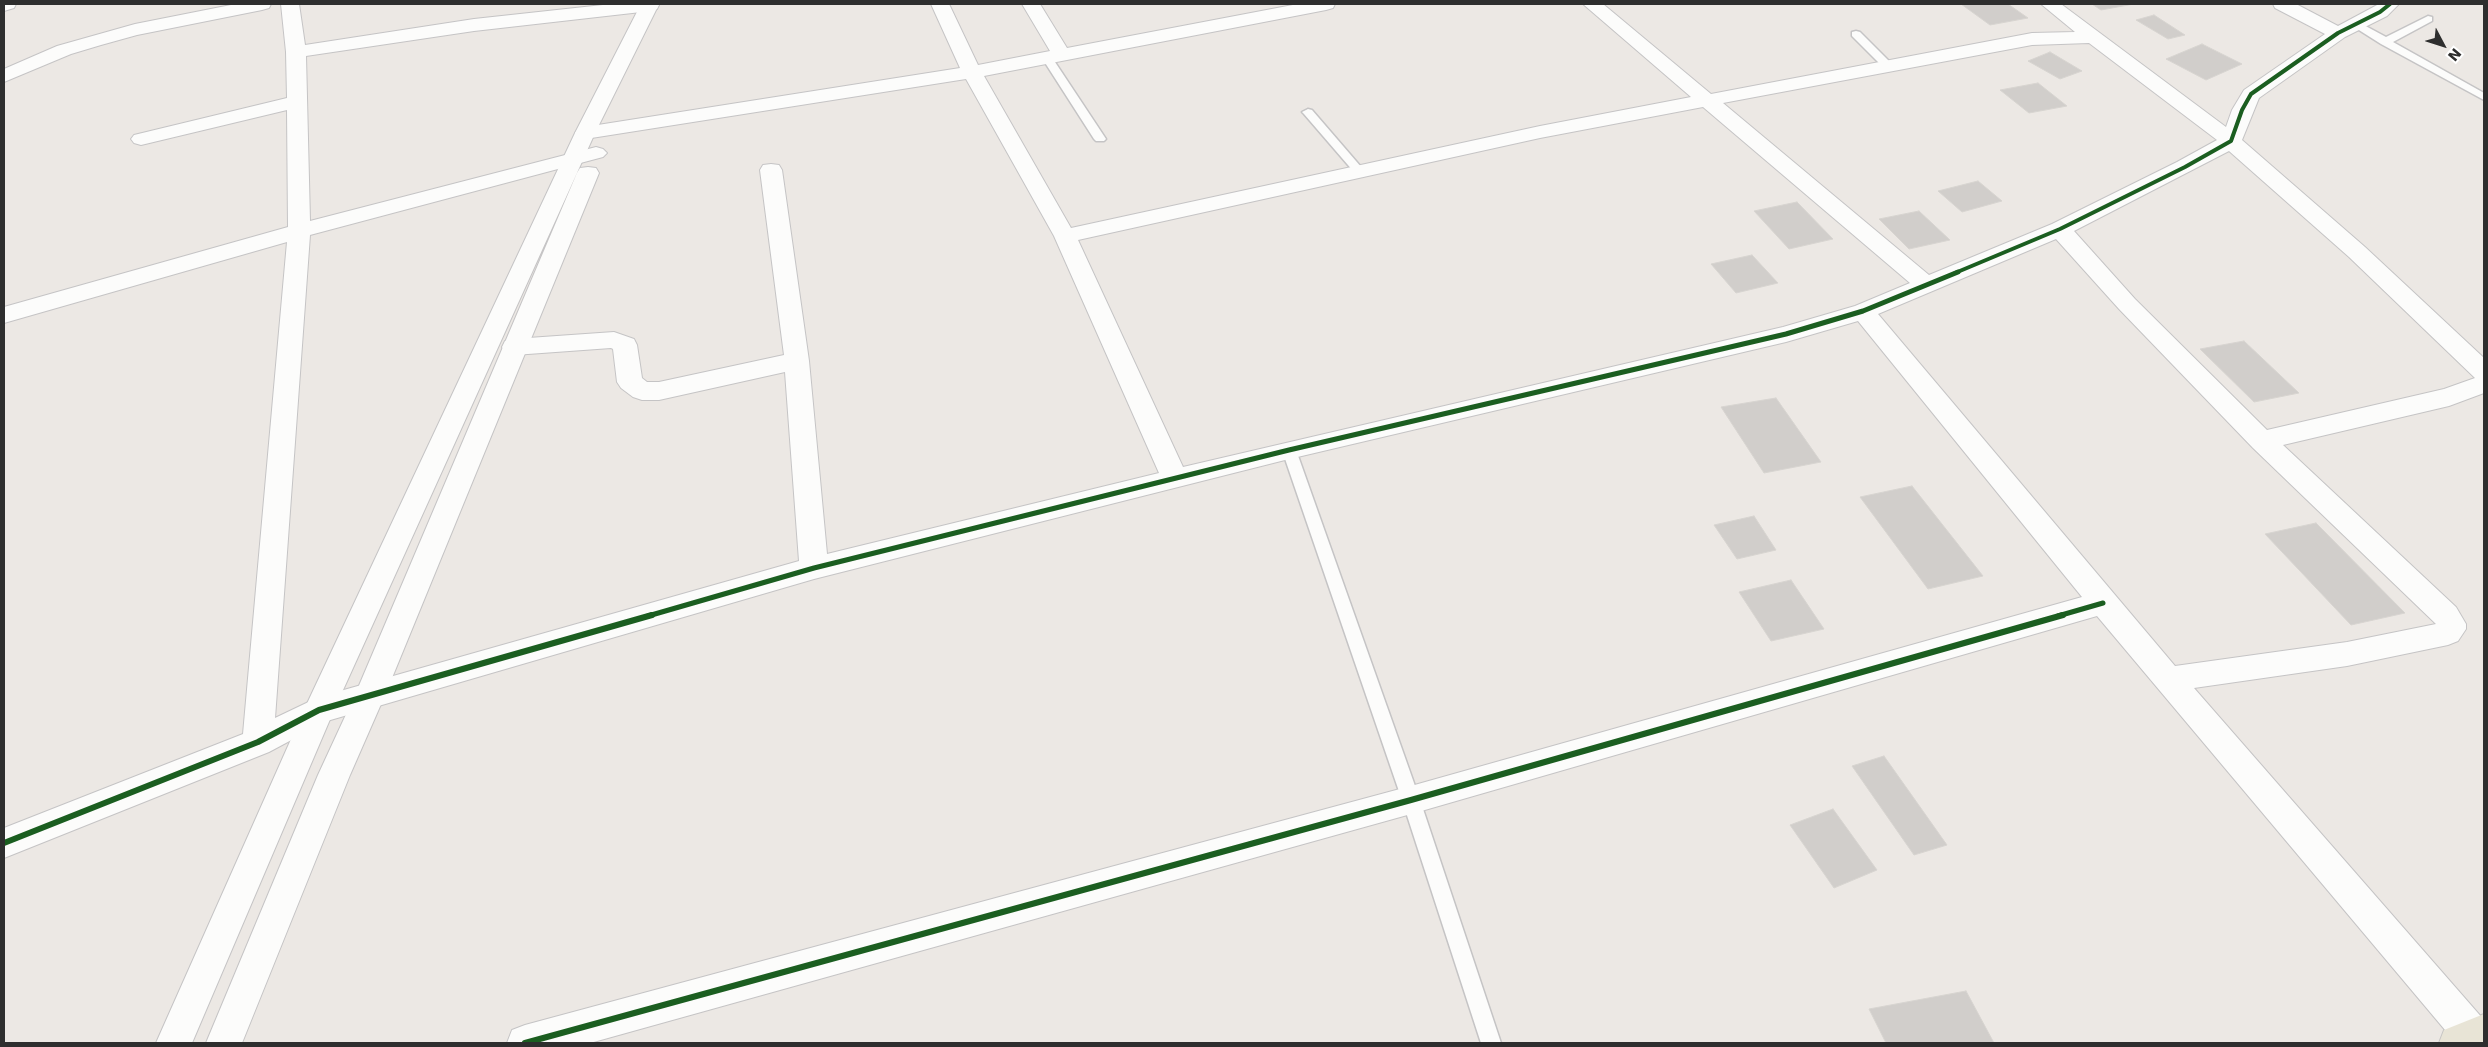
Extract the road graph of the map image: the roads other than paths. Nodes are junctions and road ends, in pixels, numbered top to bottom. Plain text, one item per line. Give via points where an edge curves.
1 (262, 4) edge
2 (290, 4) edge
3 (484, 4) edge
4 (657, 4) edge
5 (940, 4) edge
6 (1031, 4) edge
7 (1592, 4) edge
8 (2050, 4) edge
9 (2282, 4) edge
10 (2390, 4) edge
11 (1315, 5) edge
12 (2428, 19) dead end
13 (474, 25) junction
14 (2356, 25) junction
15 (2338, 33) junction
16 (1856, 34) dead end
17 (2094, 37) junction
18 (2384, 42) junction
19 (296, 52) junction
20 (1055, 57) junction
21 (1888, 66) junction
22 (972, 72) junction
23 (4, 76) edge
24 (2484, 97) edge
25 (298, 102) junction
26 (1708, 102) junction
27 (1308, 112) dead end
28 (1100, 138) dead end
29 (141, 139) dead end
30 (2231, 141) junction
31 (590, 144) junction
32 (771, 170) dead end
33 (1358, 170) junction
34 (2060, 229) junction
35 (298, 231) junction
36 (1065, 236) junction
37 (1927, 285) junction
38 (1863, 311) junction
39 (4, 315) edge
40 (514, 347) junction
41 (797, 361) junction
42 (2484, 372) edge
43 (2484, 384) edge
44 (2262, 441) junction
45 (1289, 450) junction
46 (1175, 479) junction
47 (814, 568) junction
48 (2103, 603) junction
49 (2169, 679) junction
50 (370, 695) junction
51 (319, 710) junction
52 (258, 742) junction
53 (1411, 800) junction
54 (4, 843) edge
55 (2472, 1037) edge
56 (174, 1043) edge
57 (224, 1043) edge
58 (525, 1043) edge
59 (1491, 1043) edge

1 - 23 street via 94,40
2 - 19 street
3 - 13 street
4 - 13 street
4 - 31 street
5 - 22 street
6 - 20 street
7 - 26 street
8 - 17 street
9 - 15 street
10 - 14 street
11 - 20 street
12 - 18 lane
13 - 19 street
14 - 15 street
14 - 18 lane
15 - 30 street via 2252,94 2242,110
16 - 21 lane
17 - 21 street via 2032,39
17 - 30 street
18 - 24 lane
19 - 25 street
20 - 22 street
20 - 28 lane
21 - 26 street
22 - 31 street
22 - 36 street
25 - 29 street
25 - 35 street
26 - 33 street via 1540,132
26 - 37 street
27 - 33 lane
30 - 34 street
30 - 42 street via 2357,252
31 - 35 street
31 - 40 street
31 - 51 street
32 - 41 street
33 - 36 street
34 - 37 street
34 - 44 street via 2127,304
35 - 39 street
35 - 52 street
36 - 46 street
37 - 38 street
38 - 45 street via 1786,334
38 - 48 street
40 - 41 street via 614,340 625,345 630,382 642,391 659,391
40 - 50 street
41 - 47 street
43 - 44 street via 2449,397
44 - 49 street via 2446,615 2451,628 2448,633 2347,654
45 - 46 street
45 - 53 lane
46 - 47 street
47 - 50 street
48 - 49 street
48 - 53 street
49 - 55 street
50 - 51 street
50 - 57 street
51 - 52 street
51 - 56 street
52 - 54 street
53 - 58 street
53 - 59 lane

